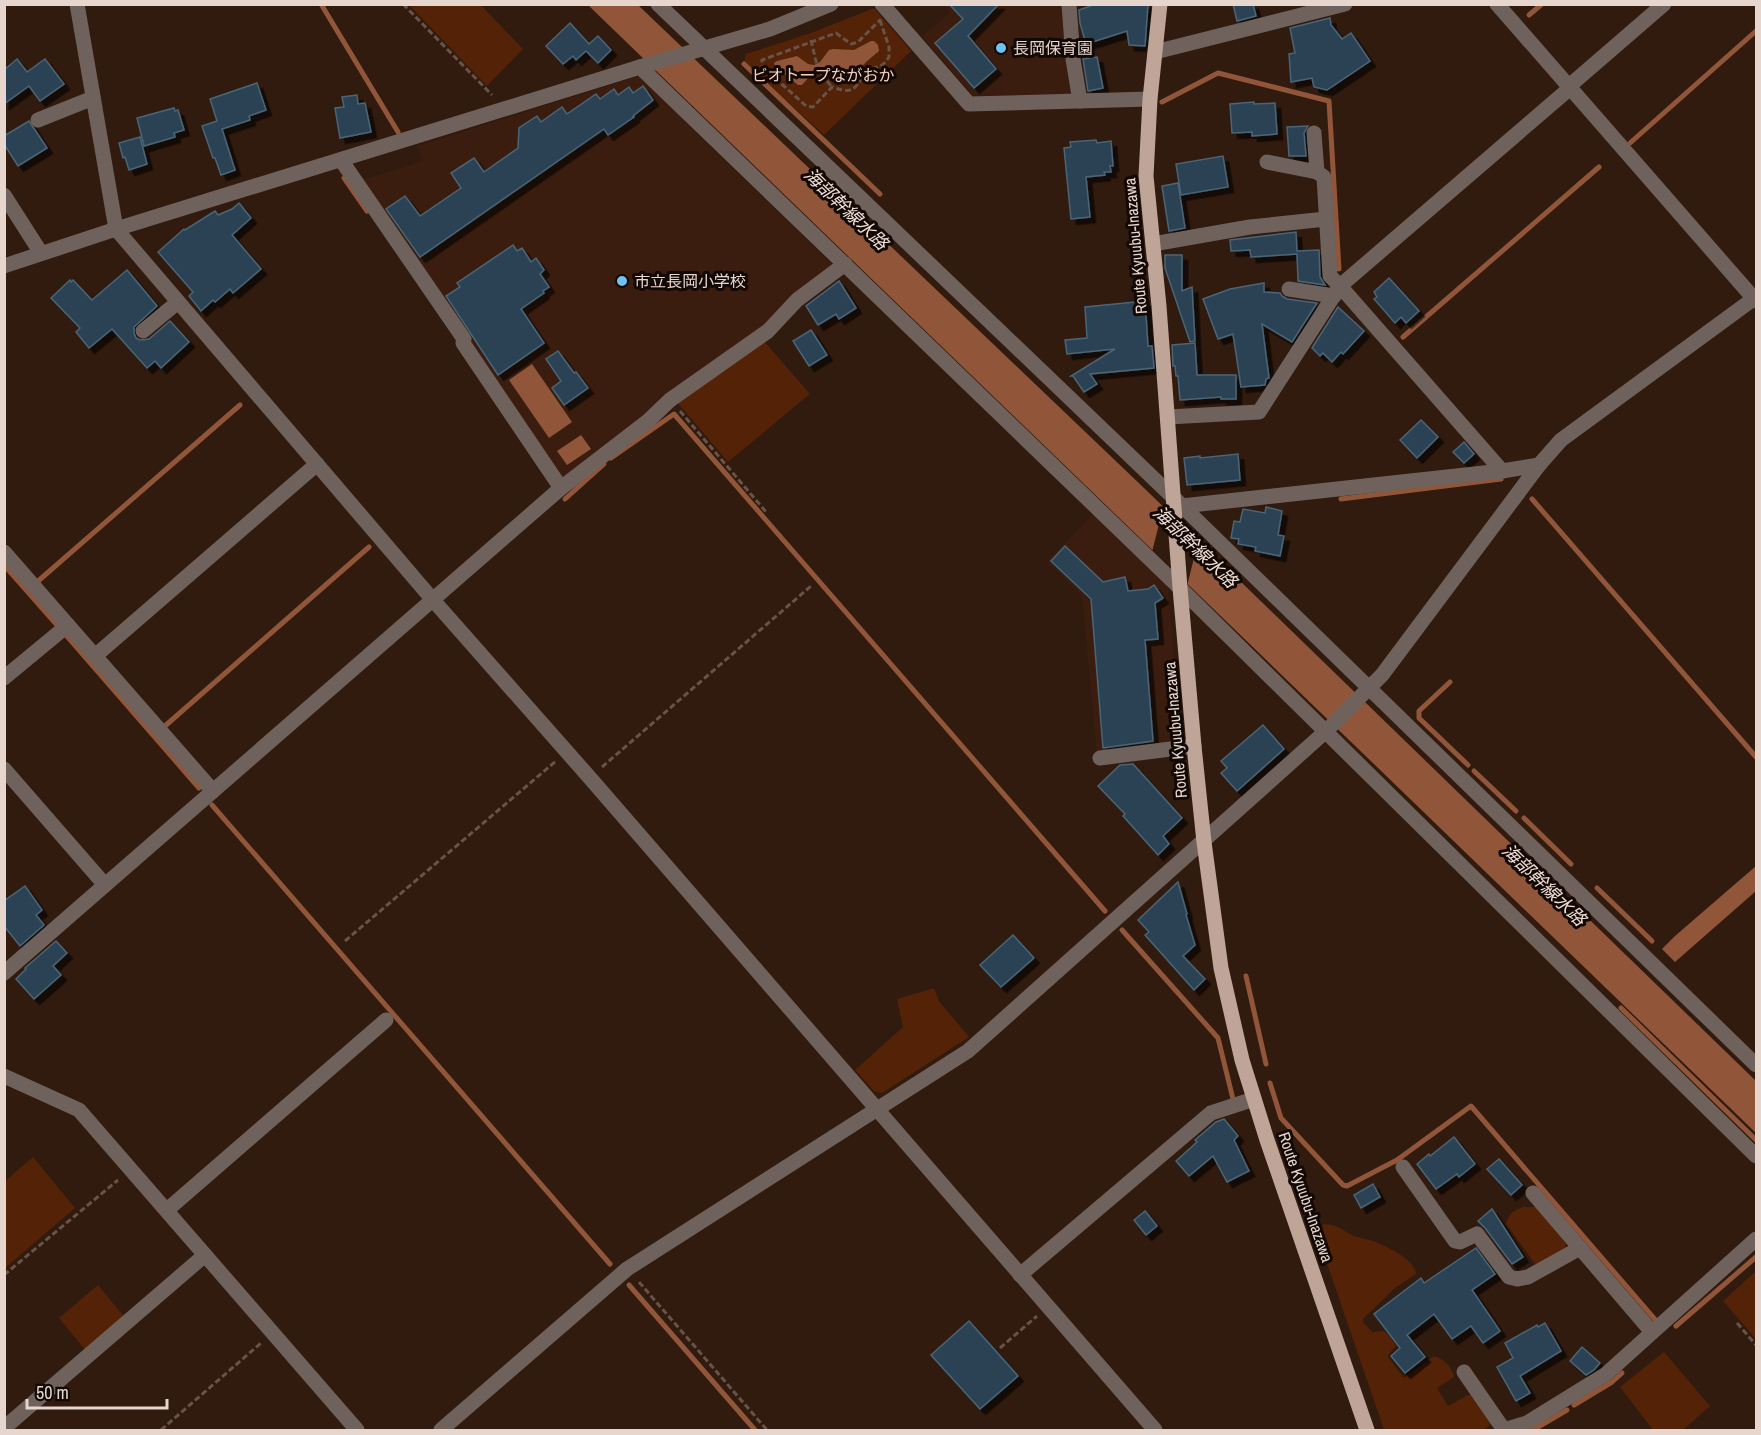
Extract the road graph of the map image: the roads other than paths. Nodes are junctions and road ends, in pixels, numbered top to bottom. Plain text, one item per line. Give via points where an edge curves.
1 (77, 4) edge
2 (658, 4) edge
3 (831, 4) edge
4 (882, 4) edge
5 (1069, 4) edge
6 (1160, 4) edge
7 (1344, 4) edge
8 (1497, 4) edge
9 (1664, 4) edge
10 (699, 51) junction
11 (1155, 52) junction
12 (643, 67) junction
13 (1569, 88) junction
14 (93, 98) junction
15 (1150, 99) junction
16 (1080, 101) junction
17 (38, 120) dead end
18 (1314, 133) dead end
19 (341, 160) junction
20 (1267, 162) dead end
21 (1320, 175) junction
22 (4, 195) edge
23 (1326, 219) junction
24 (116, 229) junction
25 (1153, 244) junction
26 (42, 254) junction
27 (845, 264) junction
28 (4, 266) edge
29 (1289, 289) dead end
30 (1337, 291) junction
31 (1756, 298) edge
32 (178, 302) junction
33 (143, 331) dead end
34 (1168, 417) junction
35 (317, 464) junction
36 (1539, 465) junction
37 (1502, 471) junction
38 (561, 488) junction
39 (1177, 507) junction
40 (4, 552) edge
41 (1179, 583) junction
42 (433, 600) junction
43 (68, 625) junction
44 (95, 656) junction
45 (4, 678) edge
46 (1366, 692) junction
47 (1328, 729) junction
48 (1194, 746) junction
49 (1100, 758) dead end
50 (4, 769) edge
51 (213, 791) junction
52 (1204, 842) junction
53 (105, 885) junction
54 (4, 973) edge
55 (386, 1020) dead end
56 (1756, 1065) edge
57 (4, 1076) edge
58 (1254, 1100) junction
59 (877, 1109) junction
60 (1756, 1156) edge
61 (1404, 1167) dead end
62 (1533, 1193) dead end
63 (167, 1210) junction
64 (1756, 1239) edge
65 (1580, 1248) junction
66 (205, 1255) junction
67 (1020, 1275) junction
68 (1652, 1332) junction
69 (1464, 1372) dead end
70 (4, 1428) edge
71 (357, 1431) edge
72 (441, 1431) edge
73 (1155, 1431) edge
74 (1367, 1431) edge
75 (1503, 1431) edge

1 - 14 street
2 - 10 street
3 - 10 street via 770,29
4 - 16 street via 969,104
5 - 16 street
6 - 11 main road, Route Kyuubu-Inazawa
7 - 11 street
8 - 13 street
9 - 13 street
10 - 12 street
10 - 39 street
11 - 15 main road, Route Kyuubu-Inazawa
12 - 19 street
12 - 27 street
13 - 30 street
13 - 31 street
14 - 17 street
14 - 24 street
15 - 16 street
15 - 25 main road, Route Kyuubu-Inazawa via 1146,176
18 - 21 street
19 - 24 street
19 - 38 street
20 - 21 street
21 - 23 street
22 - 26 street
23 - 25 street
23 - 30 street via 1330,276
24 - 26 street
24 - 32 street
25 - 34 main road, Route Kyuubu-Inazawa
26 - 28 street
27 - 38 street via 798,300 768,331 670,400
27 - 41 street
29 - 30 street
30 - 34 street via 1259,412
30 - 37 street
31 - 36 street via 1561,440
32 - 33 street
32 - 35 street
34 - 39 main road, Route Kyuubu-Inazawa
35 - 42 street
35 - 44 street
36 - 37 street
36 - 46 street
37 - 39 street
38 - 42 street
39 - 41 main road, Route Kyuubu-Inazawa
39 - 46 street
40 - 43 street
41 - 47 street
41 - 48 main road, Route Kyuubu-Inazawa
42 - 51 street
42 - 59 street
43 - 44 street
43 - 45 street
44 - 51 street
46 - 47 street
46 - 56 street
47 - 52 street
47 - 60 street
48 - 49 street
48 - 52 main road, Route Kyuubu-Inazawa
50 - 53 street
51 - 53 street
52 - 58 main road, Route Kyuubu-Inazawa via 1221,968
52 - 59 street via 968,1051
53 - 54 street
55 - 63 street
57 - 63 street via 79,1110
58 - 67 street via 1211,1113
58 - 74 main road, Route Kyuubu-Inazawa
59 - 67 street
59 - 72 street via 627,1269
61 - 65 street via 1455,1241 1477,1234 1509,1276 1517,1280
62 - 65 street
63 - 66 street
64 - 68 street
65 - 68 street
66 - 70 street
66 - 71 street
67 - 73 street
68 - 75 street via 1606,1374 1527,1423
69 - 75 street

